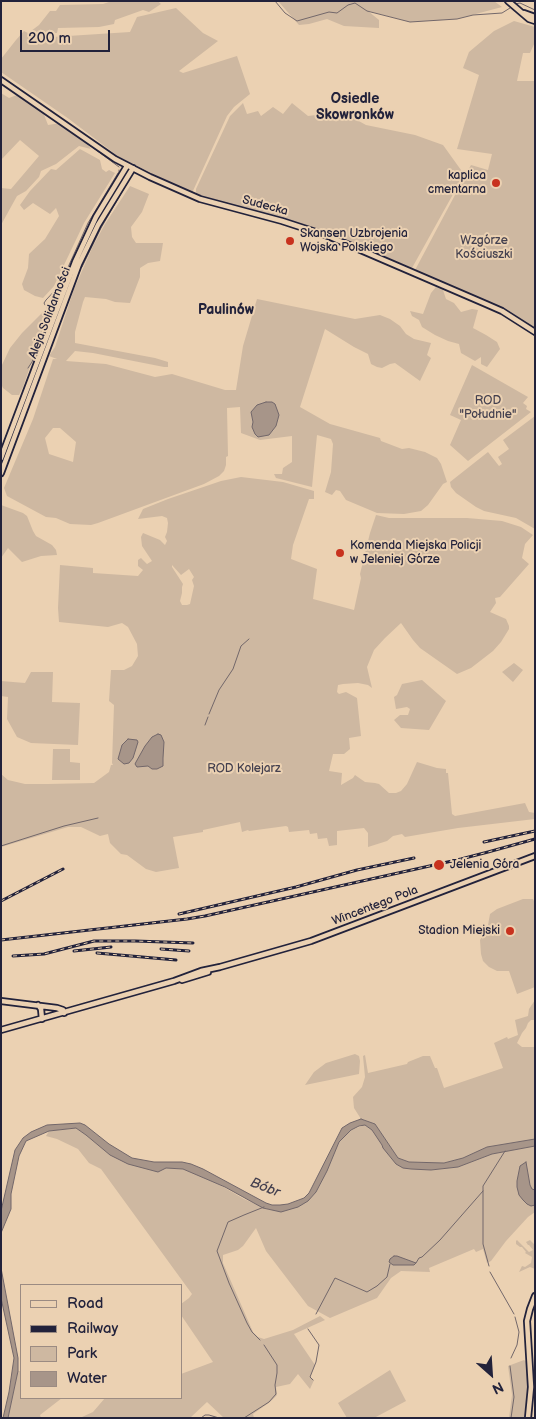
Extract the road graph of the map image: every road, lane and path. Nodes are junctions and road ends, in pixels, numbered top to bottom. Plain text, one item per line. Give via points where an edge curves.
1 (508, 1) edge
2 (520, 12) junction
3 (535, 17) edge
4 (535, 21) edge
5 (1, 80) edge
6 (130, 167) junction
7 (535, 332) edge
8 (1, 458) edge
9 (1, 473) edge
10 (535, 856) edge
11 (1, 1001) edge
12 (38, 1005) junction
13 (64, 1013) junction
14 (42, 1019) junction
15 (1, 1030) edge
16 (535, 1296) edge
17 (528, 1418) edge

1 - 2 street
2 - 3 street
2 - 4 street
5 - 6 street, Sudecka
6 - 7 street, Sudecka via 200,199 329,236 502,311
6 - 8 street, Aleja Solidarności via 96,217 74,262
6 - 9 street, Aleja Solidarności via 79,264
10 - 13 street, Wincentego Pola via 323,936
11 - 12 street
12 - 13 street via 60,1009
12 - 14 street
13 - 14 street, Wincentego Pola
14 - 15 street, Wincentego Pola
16 - 17 street via 527,1322 531,1386

